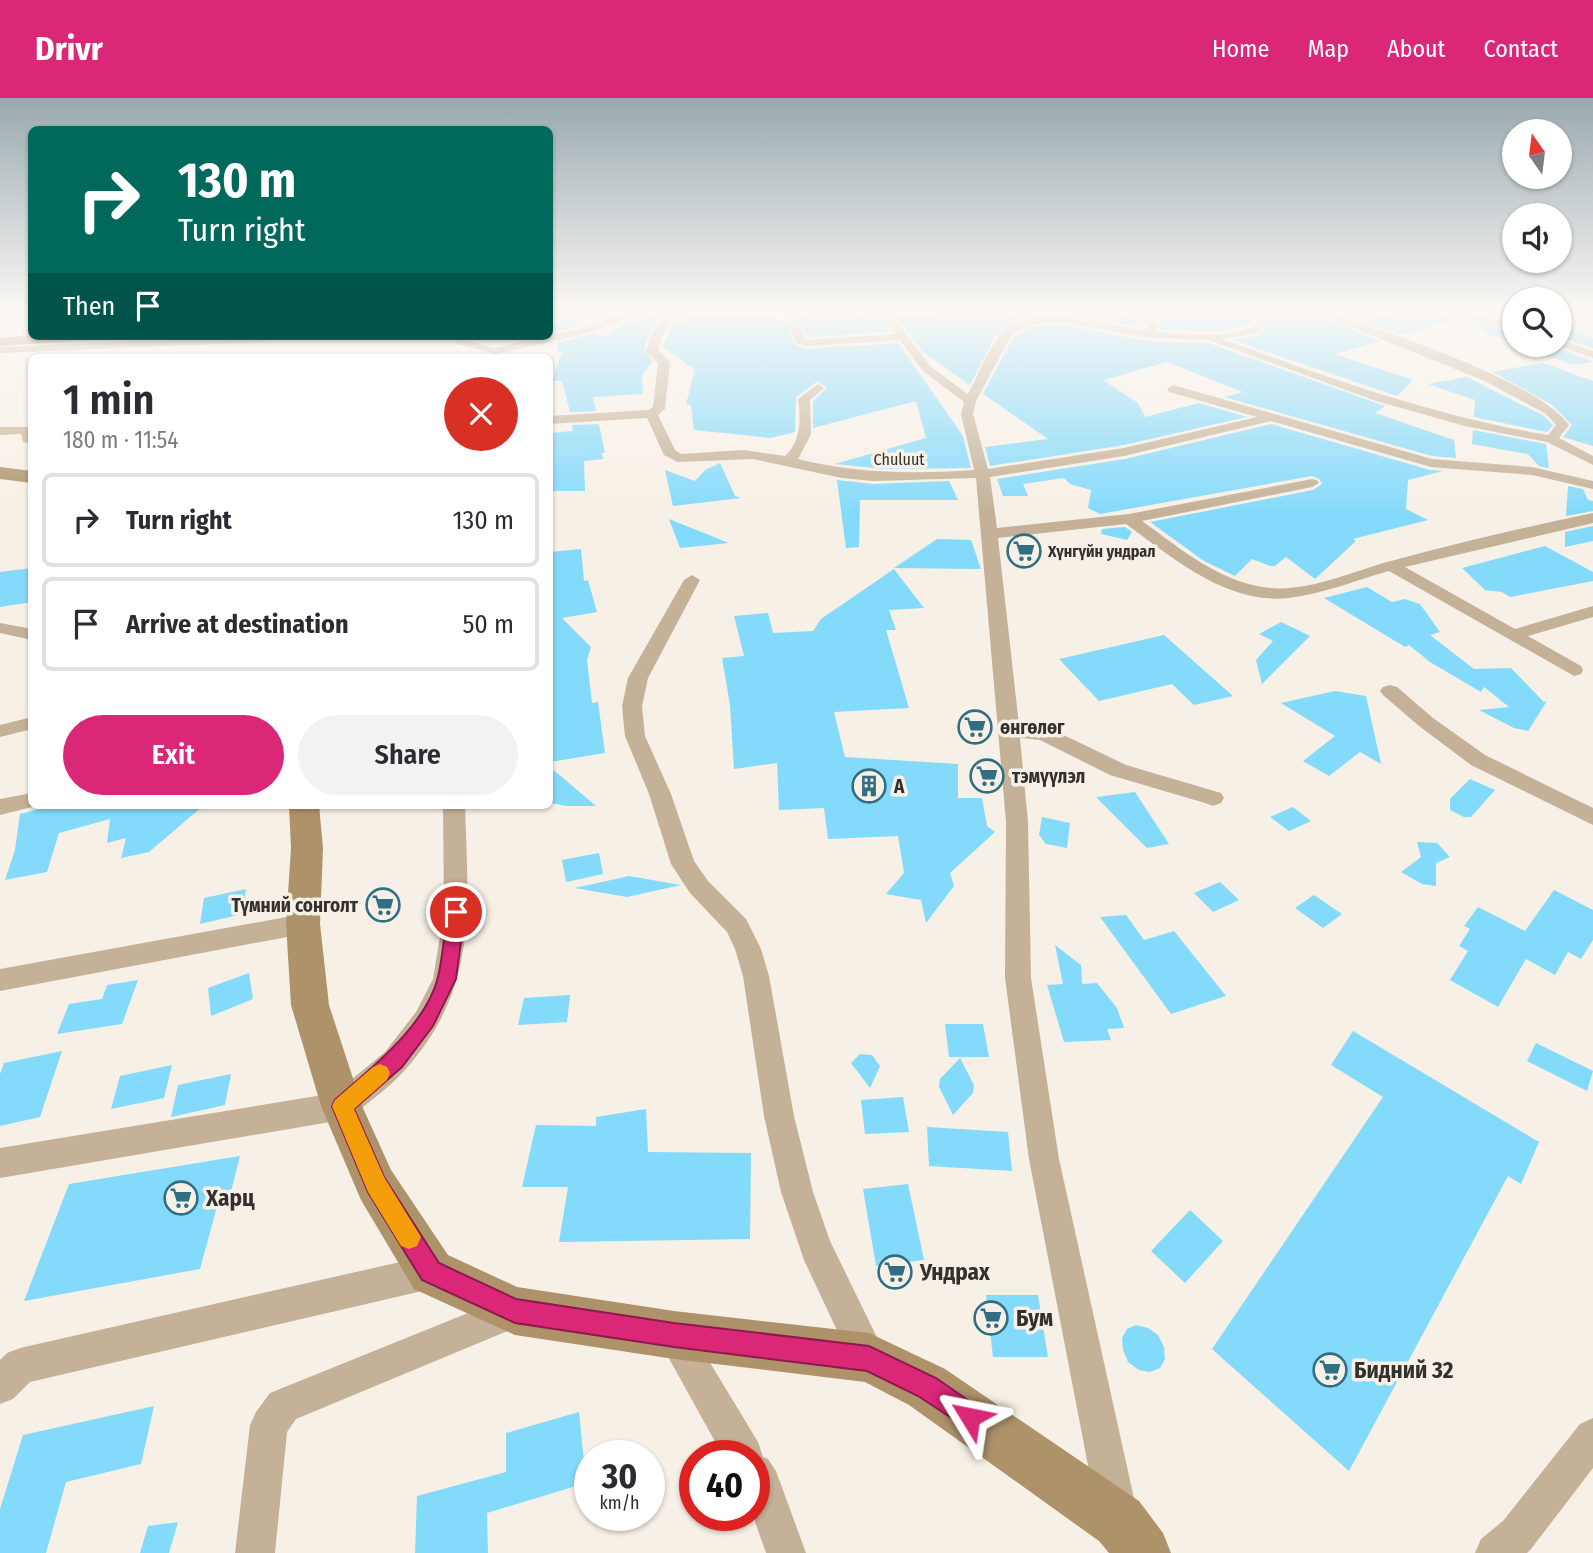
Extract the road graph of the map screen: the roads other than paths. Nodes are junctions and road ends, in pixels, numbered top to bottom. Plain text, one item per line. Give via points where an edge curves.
1 (662, 377) edge
2 (938, 377) edge
3 (983, 377) edge
4 (1318, 377) edge
5 (1482, 377) edge
6 (818, 388) dead end
7 (1173, 390) dead end
8 (970, 401) junction
9 (651, 414) junction
10 (1272, 417) junction
11 (553, 420) edge
12 (0, 431) edge
13 (28, 432) edge
14 (1551, 439) junction
15 (1593, 461) edge
16 (786, 462) junction
17 (0, 473) edge
18 (981, 474) junction
19 (28, 476) edge
20 (1312, 483) dead end
21 (1593, 485) edge
22 (1593, 517) edge
23 (1129, 519) junction
24 (989, 534) junction
25 (1391, 566) junction
26 (692, 580) dead end
27 (1593, 611) edge
28 (0, 628) edge
29 (28, 634) edge
30 (1514, 635) junction
31 (1574, 670) dead end
32 (1390, 691) dead end
33 (28, 724) edge
34 (0, 731) edge
35 (1009, 731) junction
36 (1213, 798) dead end
37 (28, 801) edge
38 (0, 807) edge
39 (304, 809) edge
40 (454, 809) edge
41 (1593, 817) edge
42 (303, 924) junction
43 (0, 981) edge
44 (342, 1106) junction
45 (0, 1163) edge
46 (431, 1272) junction
47 (515, 1311) junction
48 (674, 1335) junction
49 (869, 1358) junction
50 (7, 1374) edge
51 (1593, 1437) edge
52 (735, 1440) edge
53 (770, 1508) edge
54 (1131, 1537) edge
55 (255, 1553) edge
56 (786, 1553) edge
57 (1495, 1553) edge

1 - 9 street via 659,409
2 - 8 street
3 - 8 street
4 - 14 street via 1487,426
5 - 14 street via 1561,418 1563,425
6 - 16 street via 804,399 807,416 800,450
7 - 10 street
8 - 18 street via 967,414
9 - 11 street
9 - 16 street, Chuluut via 670,452 678,458 752,455
10 - 18 street, Chuluut via 1123,453
10 - 21 street via 1430,463 1532,471
12 - 13 street
14 - 15 street
16 - 18 street, Chuluut via 836,475
17 - 19 street
18 - 24 street
20 - 23 street
22 - 25 street
23 - 24 street
23 - 25 street via 1186,561 1255,591 1282,595
24 - 35 street
25 - 30 street
26 - 49 street via 638,678 632,706 635,736 683,864 737,926 748,949 797,1192 816,1248
27 - 30 street
28 - 29 street
30 - 31 street
32 - 41 street via 1478,760
33 - 34 street
35 - 36 street via 1044,734 1118,770
35 - 54 street via 1017,822 1018,978 1044,1159
37 - 38 street
39 - 42 street
40 - 44 street via 456,912 446,979 426,1020 395,1061
42 - 43 street
42 - 44 street via 310,1004
44 - 45 street
44 - 46 street via 376,1185
46 - 47 street
46 - 50 street
47 - 48 street
47 - 55 street via 283,1406 269,1425
48 - 49 street
48 - 52 street
49 - 54 street via 927,1387
51 - 57 street via 1517,1535
53 - 56 street

